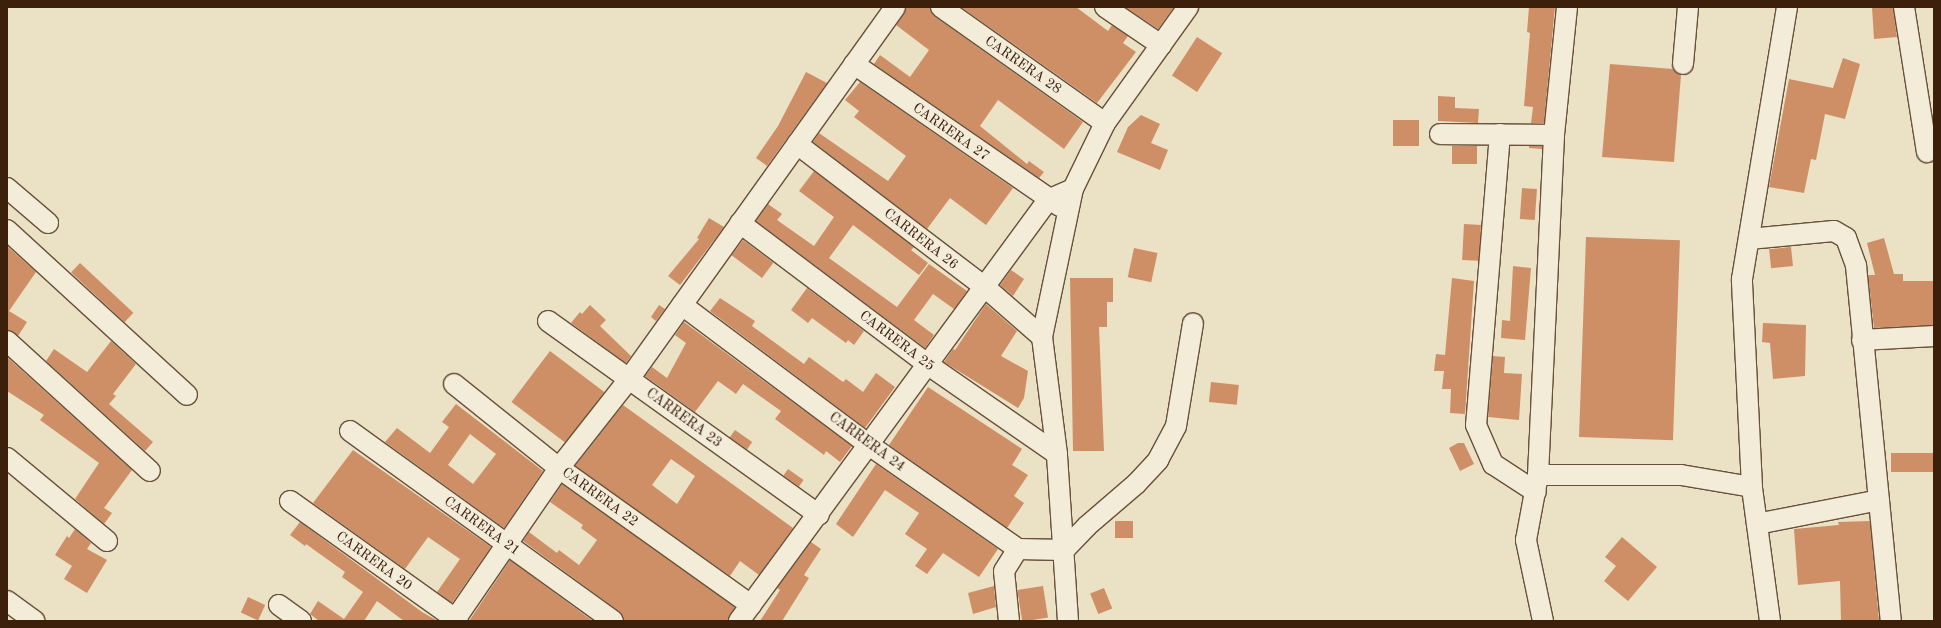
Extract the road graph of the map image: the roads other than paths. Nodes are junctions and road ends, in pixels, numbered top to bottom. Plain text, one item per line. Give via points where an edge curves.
1 (895, 7) edge
2 (940, 7) edge
3 (1105, 7) edge
4 (1188, 7) edge
5 (1566, 7) edge
6 (1688, 7) edge
7 (1787, 7) edge
8 (1904, 7) edge
9 (1161, 45) junction
10 (854, 64) junction
11 (1683, 64) dead end
12 (1105, 123) junction
13 (1440, 134) dead end
14 (1500, 134) junction
15 (1554, 135) junction
16 (797, 144) junction
17 (1927, 152) dead end
18 (7, 188) edge
19 (1073, 189) junction
20 (1048, 200) junction
21 (1068, 214) junction
22 (48, 223) dead end
23 (740, 223) junction
24 (7, 230) edge
25 (1749, 239) junction
26 (986, 288) junction
27 (682, 305) junction
28 (548, 321) dead end
29 (1193, 323) dead end
30 (1934, 336) edge
31 (1042, 337) junction
32 (1862, 340) junction
33 (7, 341) edge
34 (927, 364) junction
35 (629, 379) junction
36 (454, 384) dead end
37 (187, 395) dead end
38 (350, 431) dead end
39 (869, 445) junction
40 (1057, 454) junction
41 (7, 458) edge
42 (559, 468) junction
43 (150, 471) dead end
44 (1537, 483) junction
45 (1752, 487) junction
46 (1879, 500) junction
47 (290, 501) dead end
48 (819, 515) junction
49 (1757, 524) junction
50 (108, 541) dead end
51 (508, 545) junction
52 (1018, 549) junction
53 (1064, 550) junction
54 (7, 601) edge
55 (279, 605) dead end
56 (751, 605) junction
57 (456, 620) edge
58 (35, 621) edge
59 (302, 621) edge
60 (613, 621) edge
61 (739, 621) edge
62 (1009, 621) edge
63 (1068, 621) edge
64 (1543, 621) edge
65 (1770, 621) edge
66 (1892, 621) edge

1 - 10 street
2 - 12 street, CARRERA 28
3 - 9 street
4 - 9 street
5 - 15 street
6 - 11 street
7 - 25 street
8 - 17 street
9 - 12 street
10 - 16 street
10 - 20 street, CARRERA 27
12 - 19 street
13 - 14 street
14 - 15 street
14 - 44 street via 1476,425 1493,464
15 - 44 street
16 - 23 street
16 - 26 street, CARRERA 26
18 - 22 street
19 - 20 street
19 - 21 street
20 - 21 street, CARRERA 27 via 1056,202
20 - 26 street
21 - 31 street
23 - 27 street
23 - 34 street, CARRERA 25
24 - 37 street
25 - 32 street via 1834,231 1846,238 1856,266
25 - 45 street via 1742,279
26 - 31 street, CARRERA 26
26 - 34 street
27 - 35 street
27 - 39 street, CARRERA 24
28 - 35 street, CARRERA 23
29 - 53 street via 1176,426 1158,460 1136,484 1087,526
30 - 32 street
31 - 40 street
32 - 46 street
33 - 43 street
34 - 39 street
34 - 40 street, CARRERA 25
35 - 42 street
35 - 48 street, CARRERA 23
36 - 42 street, CARRERA 22
38 - 51 street, CARRERA 21
39 - 48 street
39 - 52 street, CARRERA 24
40 - 53 street
41 - 50 street
42 - 51 street
42 - 56 street, CARRERA 22
44 - 45 street via 1681,475
44 - 64 street via 1526,540
45 - 49 street
46 - 49 street
46 - 66 street
47 - 57 street, CARRERA 20
48 - 56 street
49 - 65 street
51 - 57 street
51 - 60 street, CARRERA 21
52 - 53 street
52 - 62 street via 1004,571
53 - 63 street
54 - 58 street
55 - 59 street
56 - 61 street

